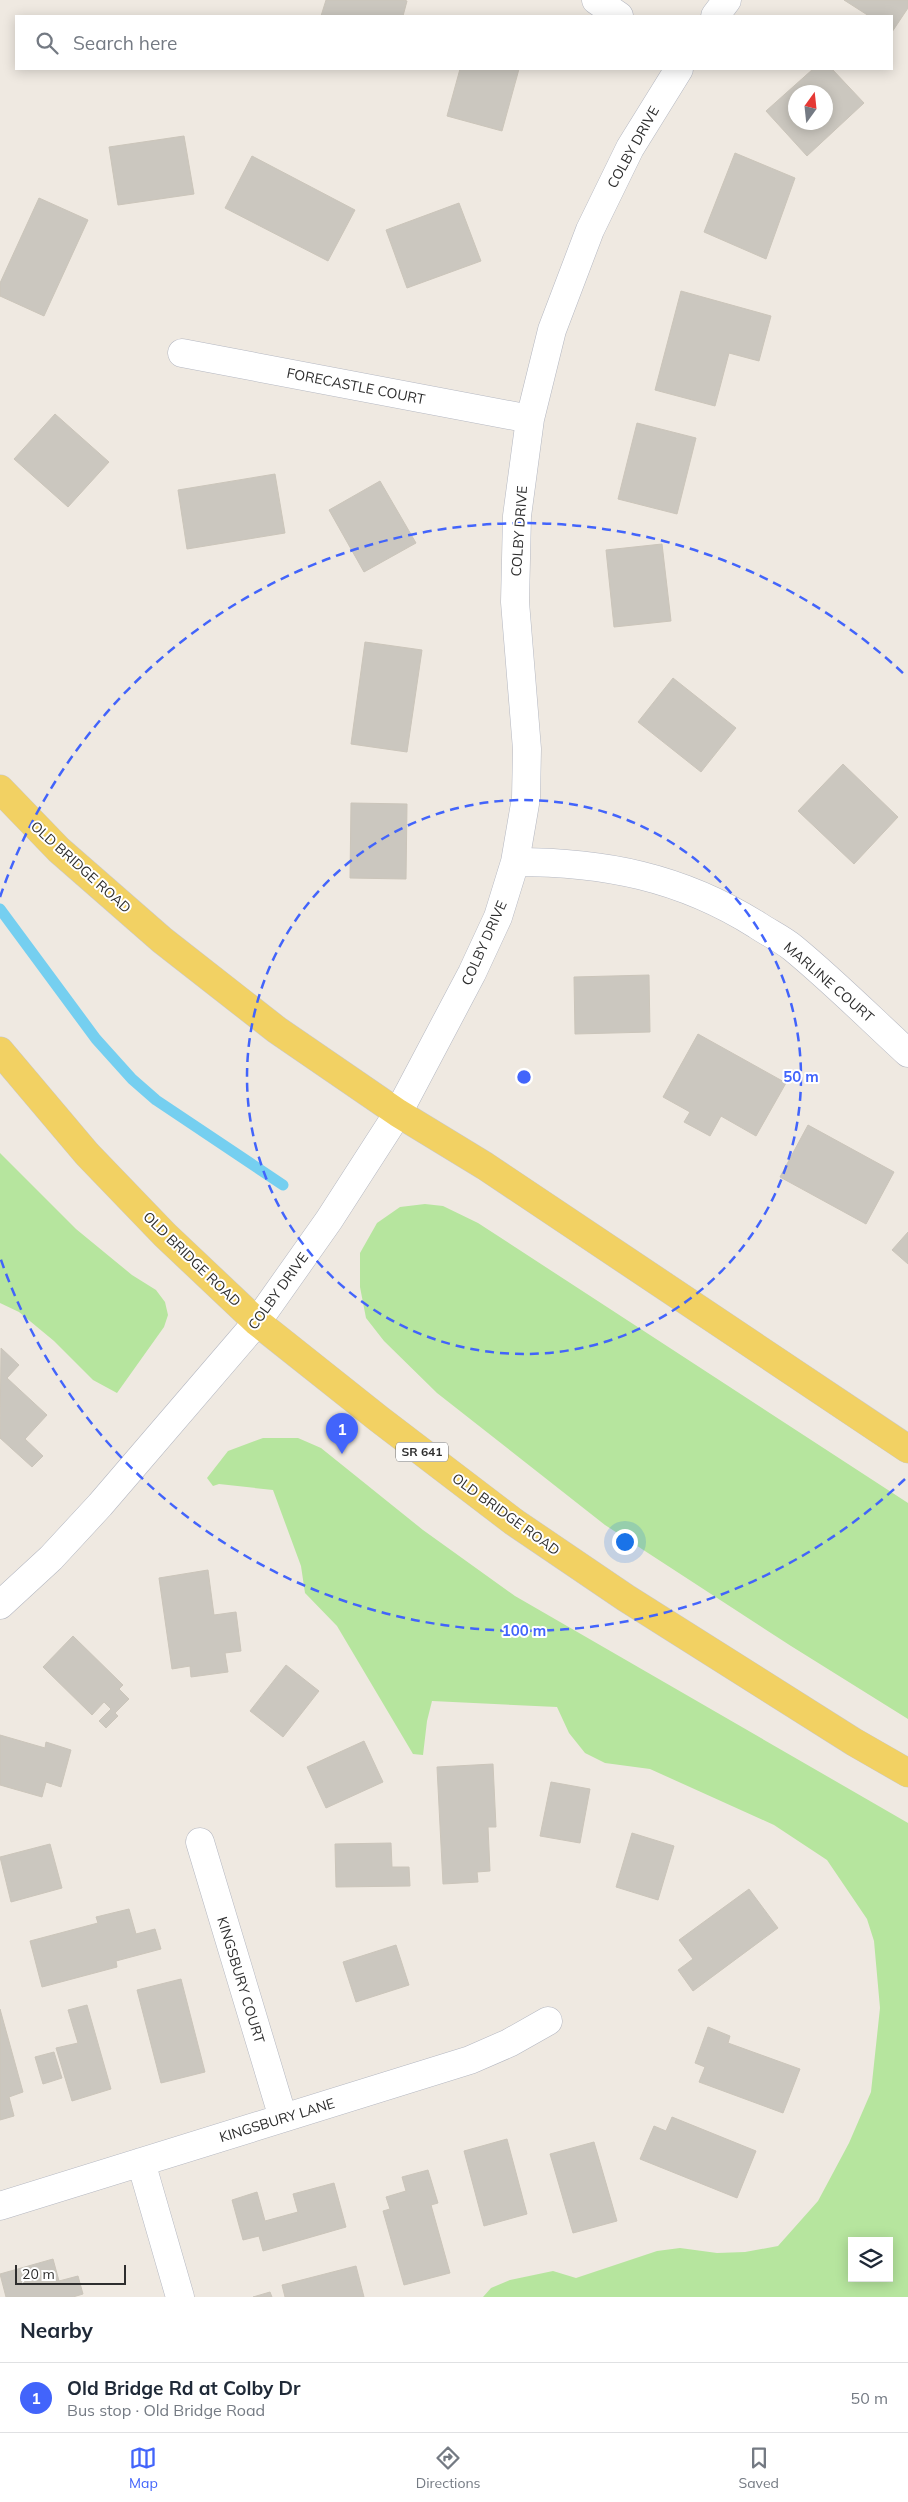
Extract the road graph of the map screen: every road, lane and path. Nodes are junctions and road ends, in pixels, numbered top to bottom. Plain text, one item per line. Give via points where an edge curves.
1 (596, 0) edge
2 (726, 0) edge
3 (618, 15) edge
4 (716, 15) edge
5 (678, 70) edge
6 (182, 353) dead end
7 (530, 419) junction
8 (0, 789) edge
9 (515, 862) junction
10 (0, 1051) edge
11 (908, 1053) edge
12 (398, 1113) junction
13 (257, 1322) junction
14 (908, 1449) edge
15 (0, 1605) edge
16 (908, 1773) edge
17 (200, 1842) dead end
18 (548, 2021) dead end
19 (283, 2118) junction
20 (141, 2162) junction
21 (0, 2206) edge
22 (180, 2297) edge

1 - 3 street
2 - 4 street
5 - 7 street, COLBY DRIVE via 630,148 590,230 552,330
6 - 7 street, FORECASTLE COURT
7 - 9 street, COLBY DRIVE via 517,516 515,602 527,749 526,798
8 - 12 main road, OLD BRIDGE ROAD via 58,850 162,940 277,1030
9 - 11 street, MARLINE COURT via 563,862 610,868 679,886 733,910 792,947
9 - 12 street, COLBY DRIVE via 498,917 472,973
10 - 13 main road, OLD BRIDGE ROAD / SR 641 via 87,1154 165,1235
12 - 13 street, COLBY DRIVE via 329,1220
12 - 14 main road, OLD BRIDGE ROAD via 485,1166
13 - 15 street, COLBY DRIVE via 100,1505 51,1558
13 - 16 main road, OLD BRIDGE ROAD / SR 641 via 514,1522 626,1598
17 - 19 street, KINGSBURY COURT
18 - 19 street, KINGSBURY LANE via 470,2060
19 - 20 street, KINGSBURY LANE
20 - 21 street, KINGSBURY LANE
20 - 22 street

